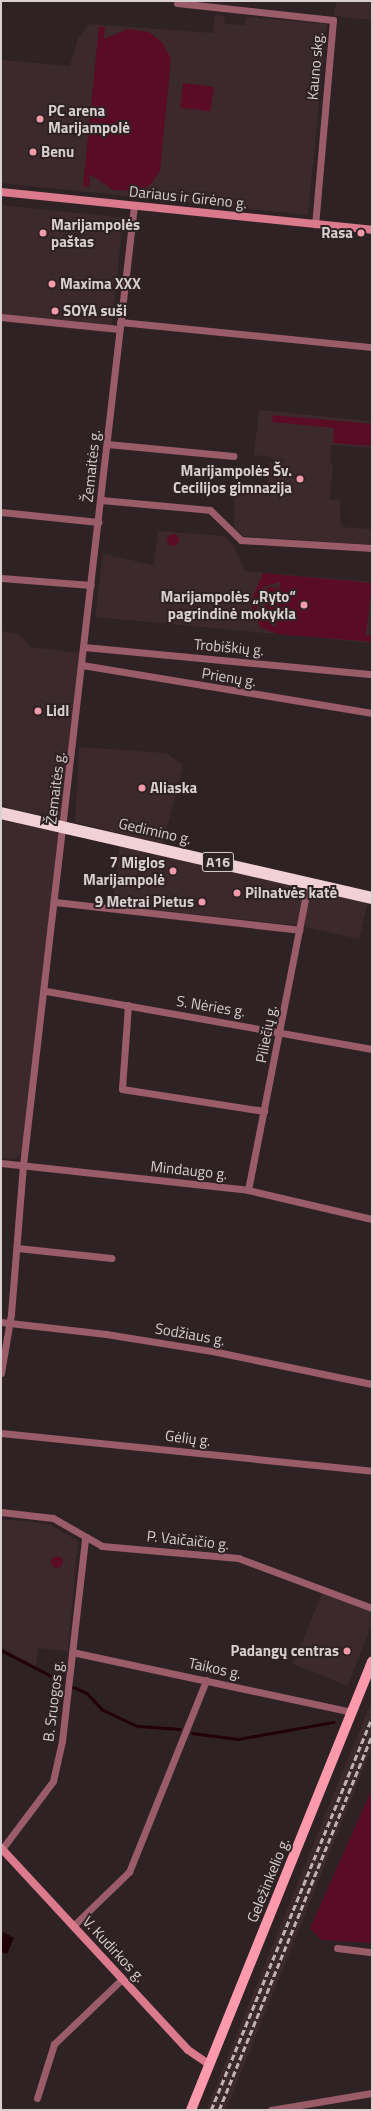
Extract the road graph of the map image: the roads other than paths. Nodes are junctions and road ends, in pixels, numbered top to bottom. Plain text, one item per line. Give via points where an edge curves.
1 (177, 3) dead end
2 (1, 192) edge
3 (134, 206) junction
4 (315, 224) junction
5 (372, 230) edge
6 (1, 317) edge
7 (119, 325) junction
8 (372, 347) edge
9 (107, 444) junction
10 (233, 456) dead end
11 (101, 500) junction
12 (1, 512) edge
13 (98, 522) junction
14 (372, 548) edge
15 (1, 578) edge
16 (91, 585) junction
17 (84, 647) junction
18 (82, 665) junction
19 (372, 674) edge
20 (372, 713) edge
21 (1, 813) edge
22 (64, 827) junction
23 (308, 883) junction
24 (372, 898) edge
25 (55, 902) junction
26 (299, 930) junction
27 (46, 991) junction
28 (128, 1005) junction
29 (280, 1030) junction
30 (372, 1049) edge
31 (264, 1111) junction
32 (1, 1163) edge
33 (23, 1165) junction
34 (248, 1190) junction
35 (372, 1219) edge
36 (17, 1248) junction
37 (111, 1258) dead end
38 (5, 1323) edge
39 (1, 1373) edge
40 (372, 1384) edge
41 (1, 1433) edge
42 (372, 1471) edge
43 (1, 1512) edge
44 (85, 1539) junction
45 (372, 1608) edge
46 (72, 1652) junction
47 (372, 1661) edge
48 (206, 1680) junction
49 (352, 1712) junction
50 (1, 1849) edge
51 (73, 1926) junction
52 (337, 1948) dead end
53 (372, 1952) edge
54 (122, 1979) junction
55 (209, 2064) junction
56 (372, 2093) edge
57 (37, 2098) dead end
58 (191, 2110) edge
59 (271, 2110) edge

1 - 4 street, Kauno skg. via 333,20
2 - 3 street, Dariaus ir Girėno g.
3 - 4 street, Dariaus ir Girėno g.
3 - 7 street, Žemaitės g.
4 - 5 street, Dariaus ir Girėno g.
6 - 7 street
7 - 8 street
7 - 9 street, Žemaitės g.
9 - 10 street
9 - 11 street, Žemaitės g.
11 - 13 street, Žemaitės g.
11 - 14 street via 210,510 242,540
12 - 13 street
13 - 16 street, Žemaitės g.
15 - 16 street
16 - 17 street, Žemaitės g.
17 - 18 street, Žemaitės g.
17 - 19 street, Trobiškių g.
18 - 20 street, Prienų g.
18 - 22 street, Žemaitės g.
21 - 22 highway, Gedimino g. / A16
22 - 23 highway, Gedimino g. / A16
22 - 25 street, Žemaitės g.
23 - 24 highway, Gedimino g. / A16
23 - 26 street, Piliečių g.
25 - 26 street
25 - 27 street, Žemaitės g.
26 - 29 street, Piliečių g.
27 - 28 street, S. Nėries g.
27 - 33 street, Žemaitės g.
28 - 29 street, S. Nėries g.
28 - 31 street via 122,1089
29 - 30 street, S. Nėries g.
29 - 31 street, Piliečių g.
31 - 34 street, Piliečių g.
32 - 33 street, Mindaugo g.
33 - 34 street, Mindaugo g.
33 - 36 street, Žemaitės g.
34 - 35 street, Mindaugo g.
36 - 37 street
36 - 38 street, Žemaitės g.
38 - 39 street, Žemaitės g.
38 - 40 street, Sodžiaus g. via 106,1334 209,1350
41 - 42 street, Gėlių g.
43 - 44 street, P. Vaičaičio g. via 53,1518
44 - 45 street, P. Vaičaičio g. via 102,1546 238,1558
44 - 46 street, B. Sruogos g.
46 - 48 street, Taikos g.
46 - 50 street, B. Sruogos g. via 62,1741 53,1781
47 - 49 main road, Geležinkelio g.
48 - 49 street, Taikos g.
48 - 51 street via 129,1872
49 - 55 main road, Geležinkelio g.
50 - 51 street, V. Kudirkos g.
51 - 54 street, V. Kudirkos g.
52 - 53 street
54 - 55 street, V. Kudirkos g. via 188,2050
54 - 57 street via 54,2044
55 - 58 main road, Geležinkelio g.
56 - 59 street

